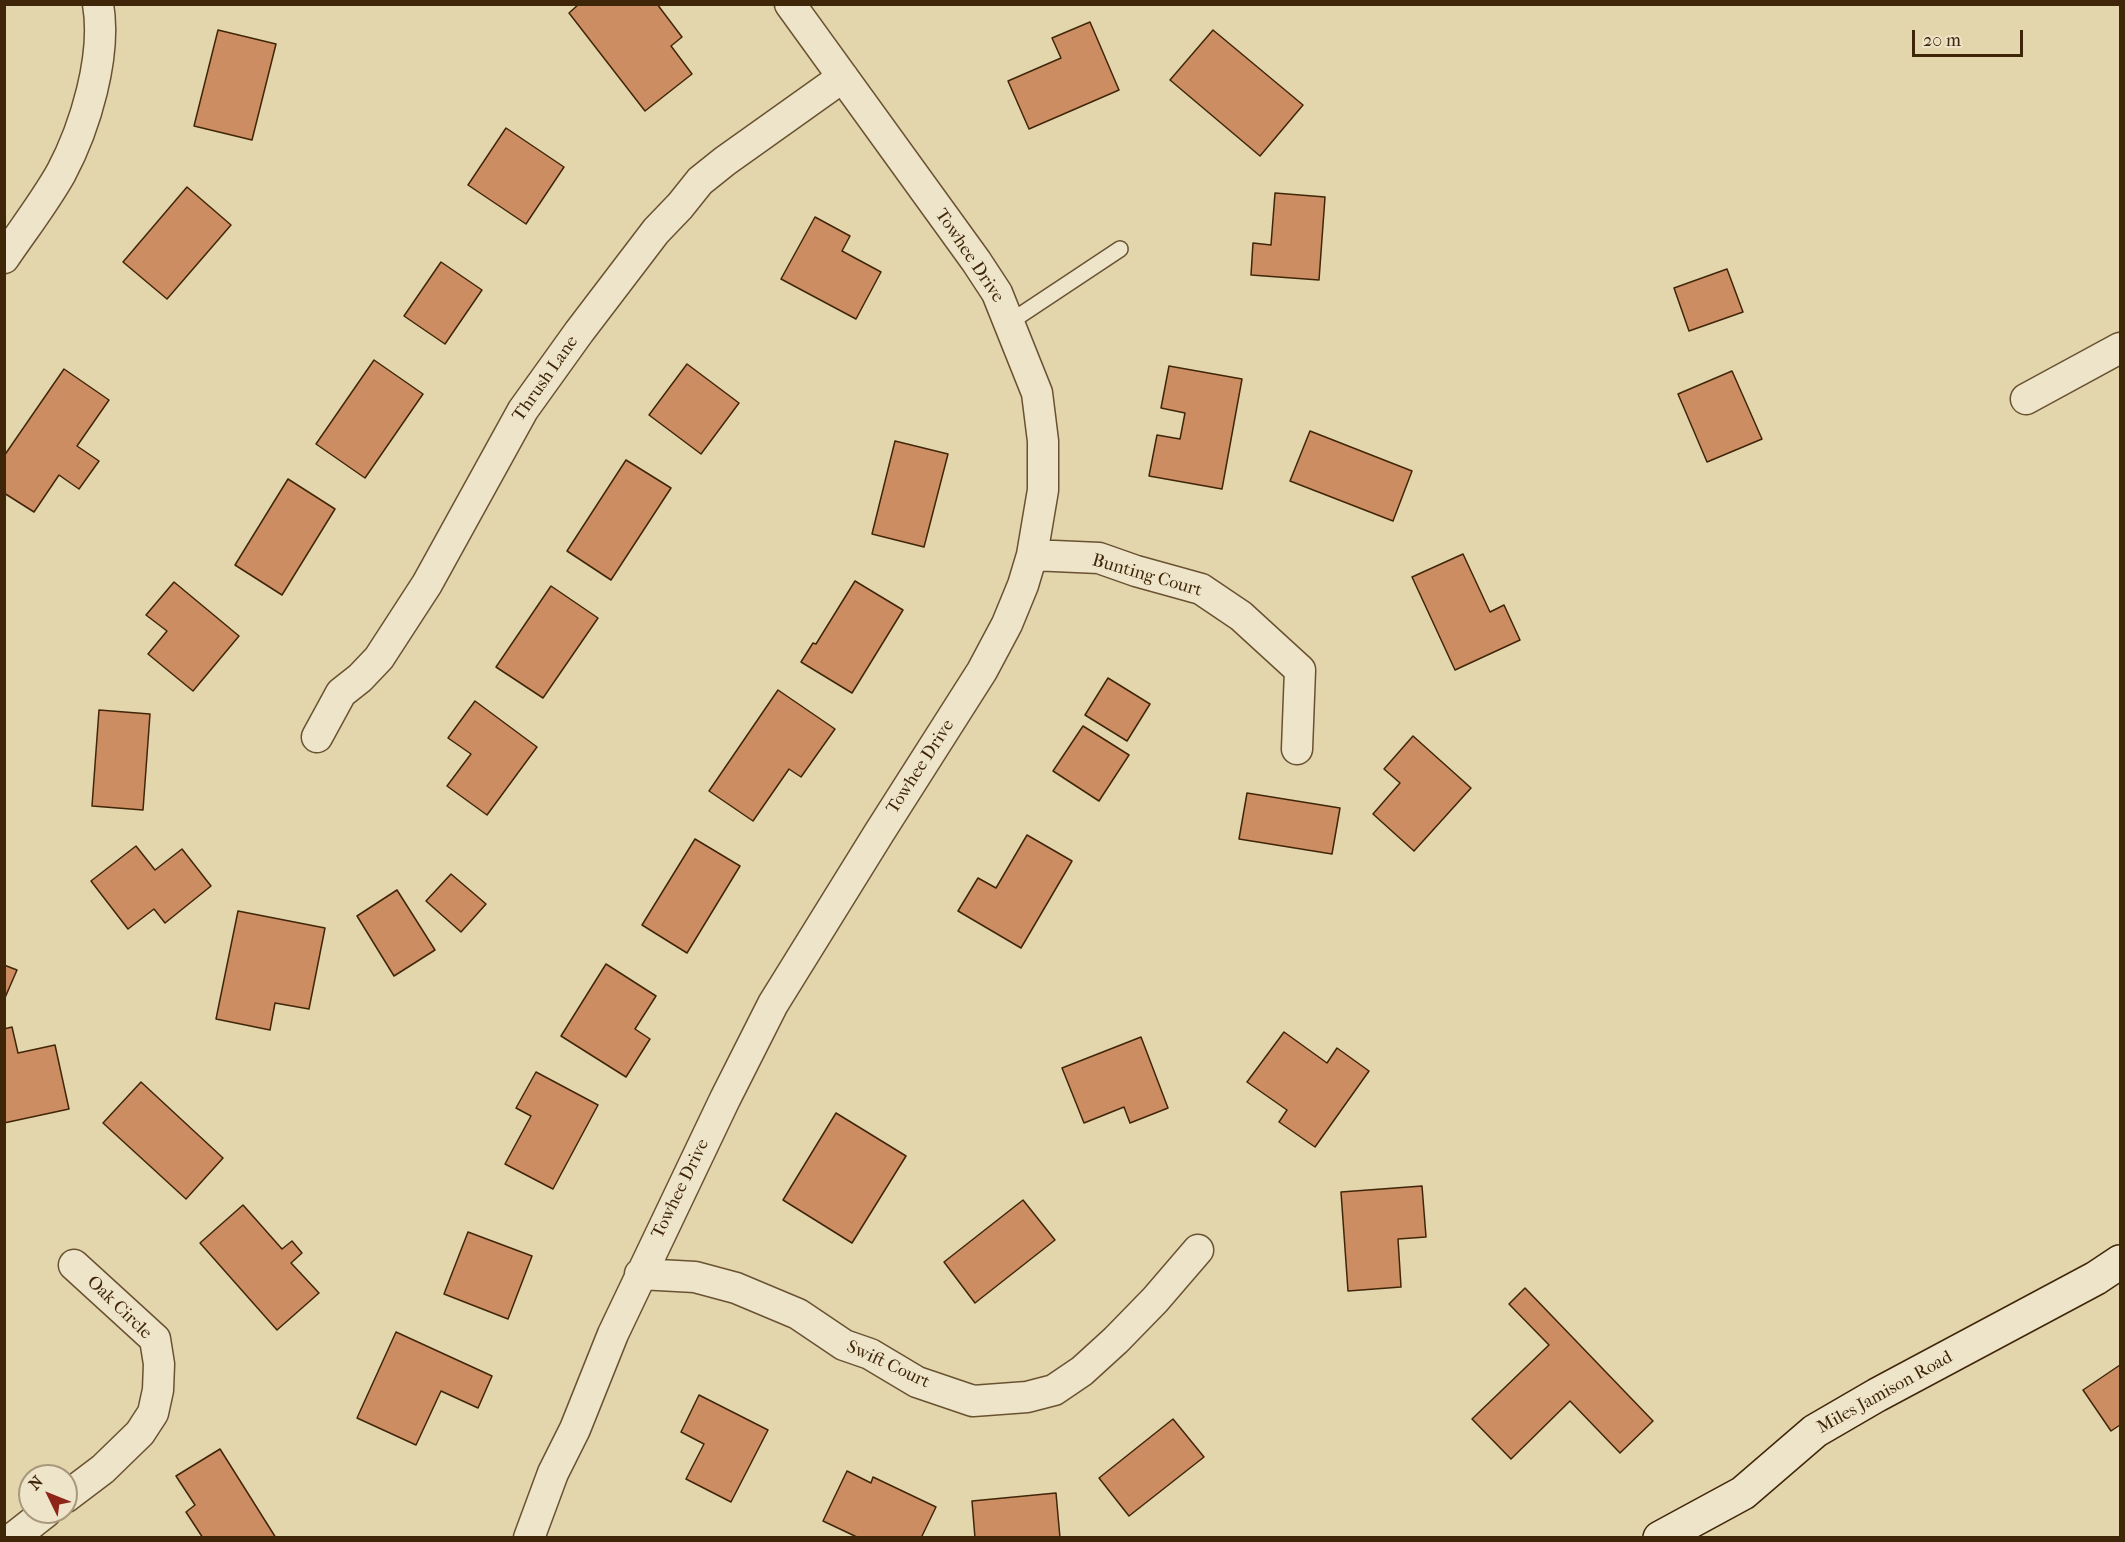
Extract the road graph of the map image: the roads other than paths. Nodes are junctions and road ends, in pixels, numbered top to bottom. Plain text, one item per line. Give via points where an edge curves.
1 (98, 4) edge
2 (790, 4) edge
3 (843, 77) junction
4 (1120, 249) dead end
5 (4, 258) edge
6 (1010, 322) junction
7 (2121, 348) edge
8 (2026, 399) dead end
9 (1032, 555) junction
10 (317, 737) dead end
11 (1297, 749) dead end
12 (1198, 1250) dead end
13 (2121, 1262) edge
14 (74, 1265) dead end
15 (640, 1274) junction
16 (78, 1488) edge
17 (31, 1524) edge
18 (13, 1538) edge
19 (529, 1538) edge
20 (1660, 1538) edge

1 - 5 street via 97,72 81,127 61,173
2 - 3 street, Towhee Drive
3 - 6 street, Towhee Drive via 976,261
3 - 10 street, Thrush Lane via 700,181 656,231 523,410 426,584 379,658 341,693
4 - 6 lane
6 - 9 street, Towhee Drive via 1037,393 1043,441 1042,490
7 - 8 street
9 - 11 street, Bunting Court via 1099,558 1201,588 1241,616 1300,670
9 - 15 street, Towhee Drive via 1007,624 982,670 773,1004
12 - 15 street, Swift Court via 1116,1341 1054,1390 1028,1397 973,1401 917,1382 870,1354 843,1345 798,1314 736,1288 695,1277
13 - 20 main road, Miles Jamison Road via 1815,1431 1743,1493
14 - 16 street, Oak Circle via 154,1339 159,1364 153,1413 140,1433
15 - 19 street, Towhee Drive via 553,1473
17 - 18 street

